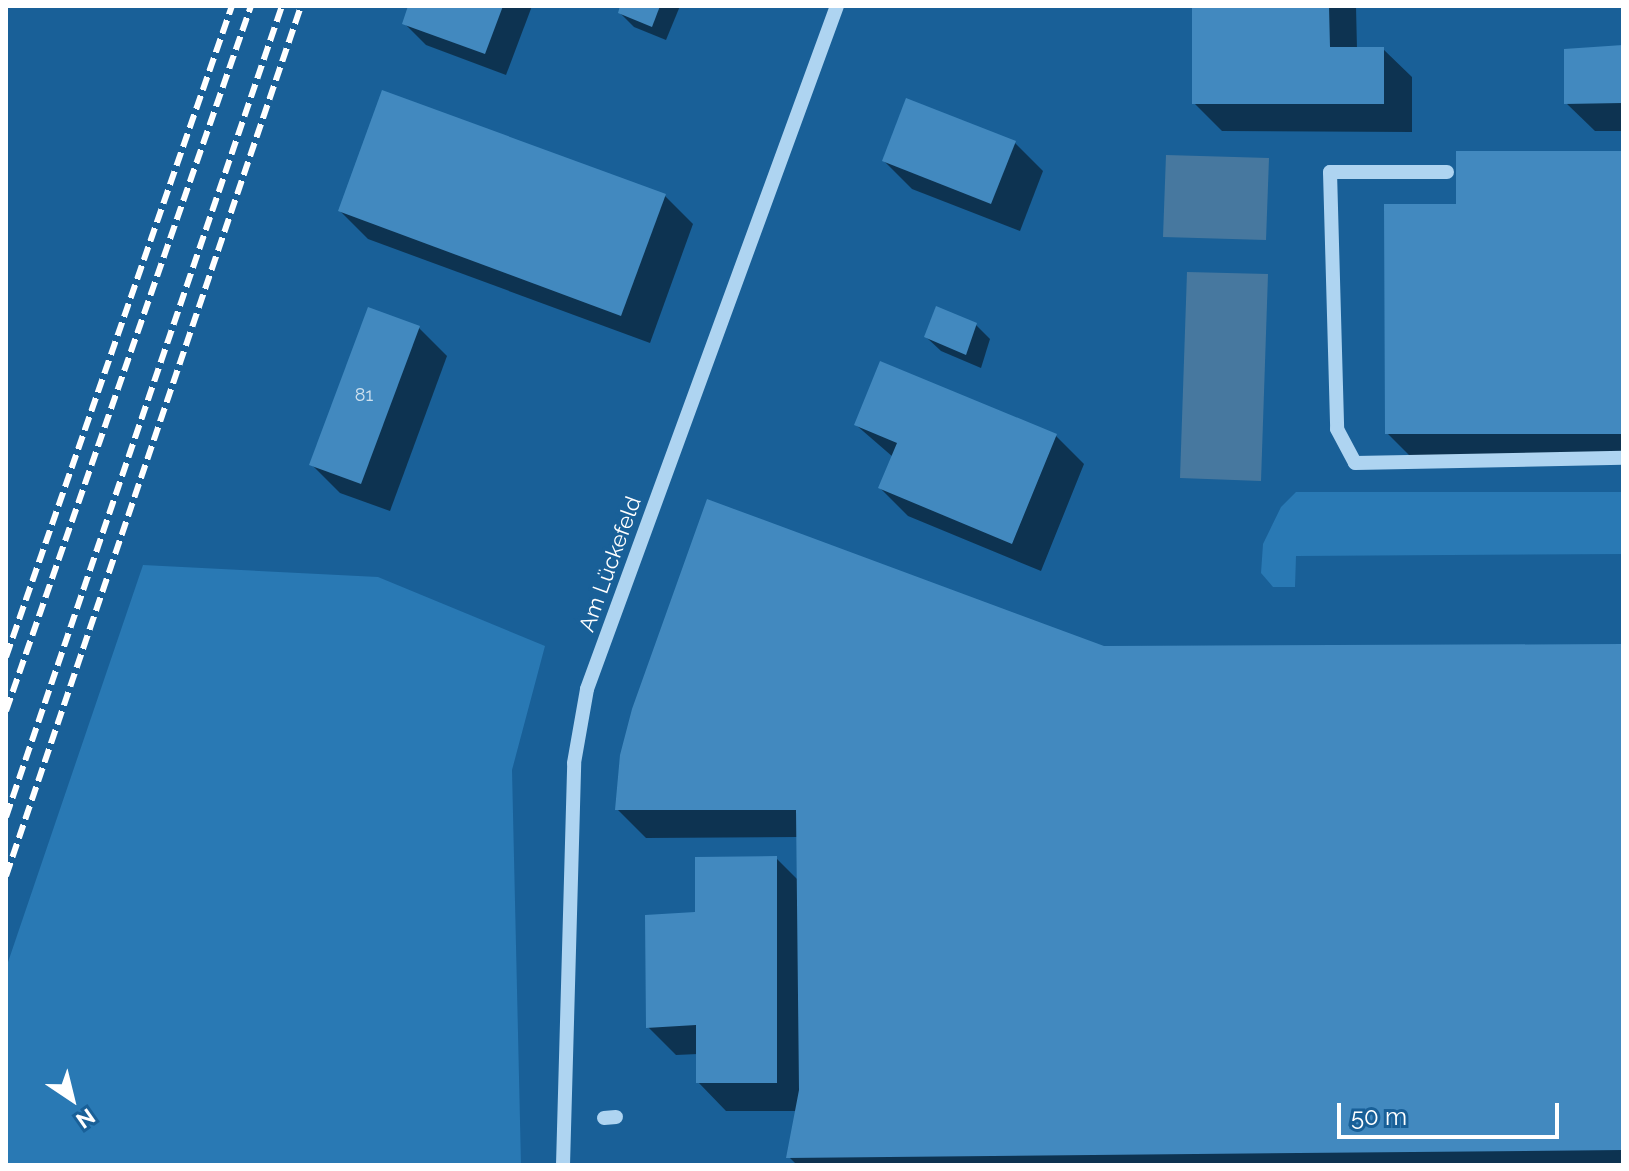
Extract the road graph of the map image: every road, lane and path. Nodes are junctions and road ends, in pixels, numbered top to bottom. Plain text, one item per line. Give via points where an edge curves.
1 (837, 6) edge
2 (1447, 172) dead end
3 (1623, 458) edge
4 (563, 1165) edge

1 - 4 street, Am Lückefeld via 587,689 574,763
2 - 3 street via 1330,172 1337,429 1355,463

